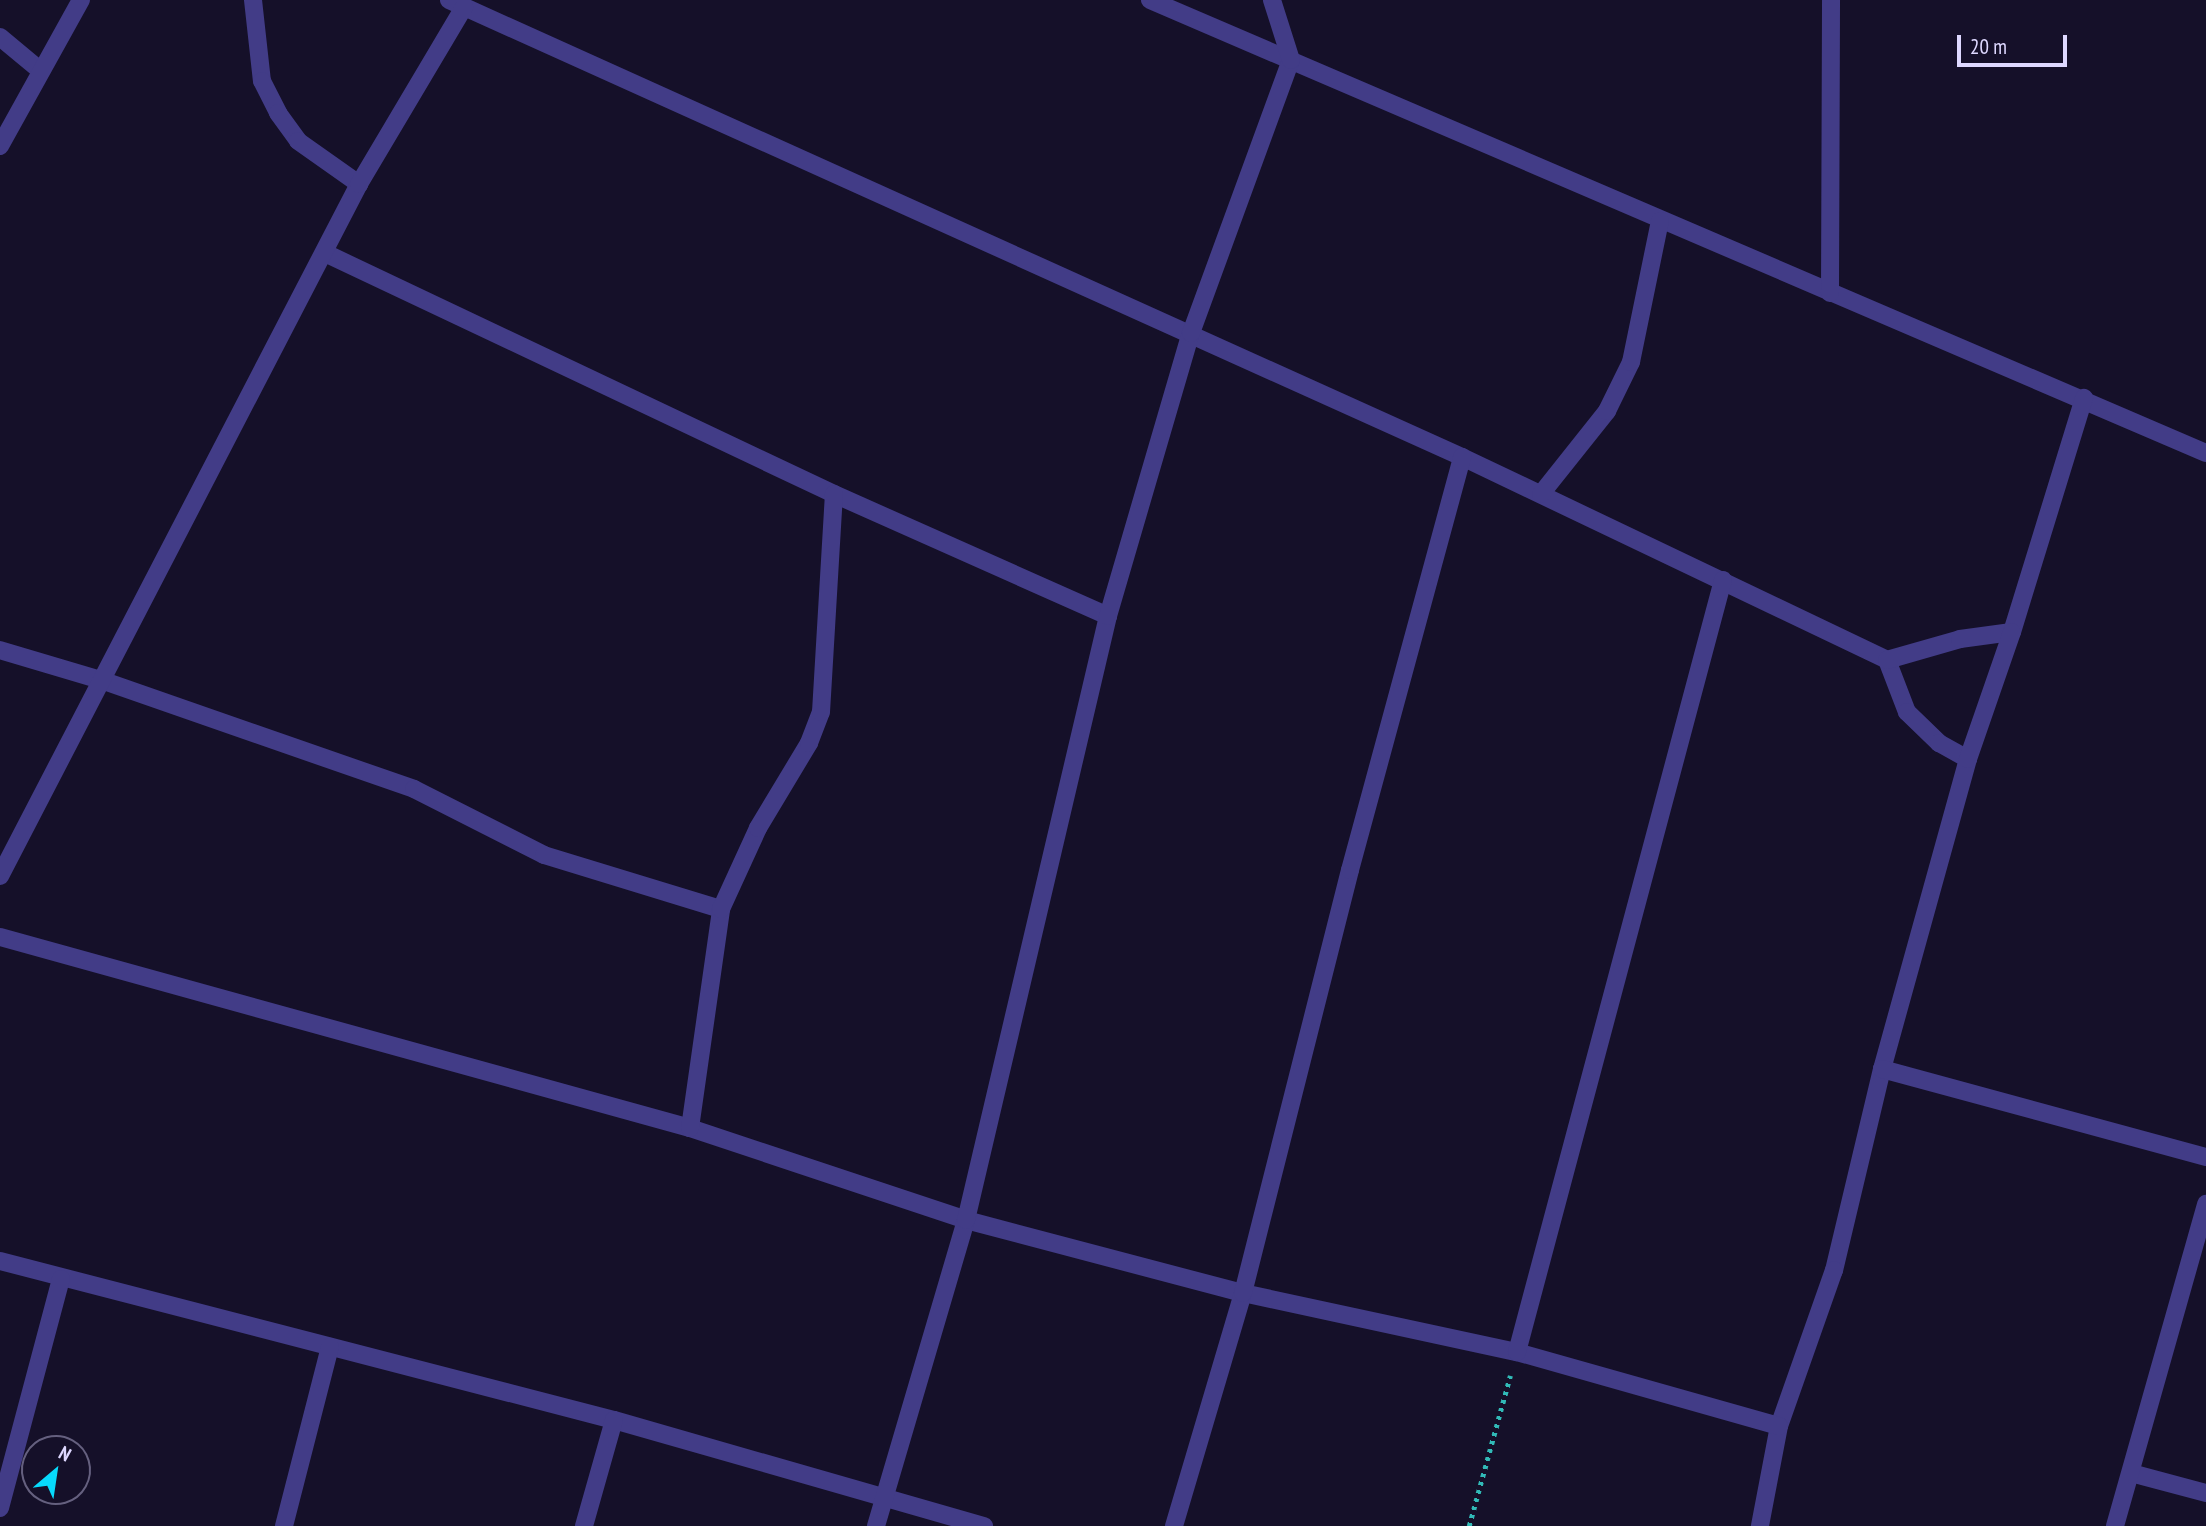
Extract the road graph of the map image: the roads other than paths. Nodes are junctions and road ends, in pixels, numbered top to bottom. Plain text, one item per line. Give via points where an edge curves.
1 (80, 0) edge
2 (253, 0) edge
3 (1150, 0) edge
4 (1272, 0) edge
5 (1831, 0) edge
6 (457, 4) edge
7 (0, 37) edge
8 (1290, 60) junction
9 (41, 71) junction
10 (0, 146) edge
11 (359, 184) junction
12 (1660, 220) junction
13 (325, 253) junction
14 (1830, 293) junction
15 (1191, 333) junction
16 (2084, 398) junction
17 (2206, 453) edge
18 (1462, 457) junction
19 (834, 494) junction
20 (1541, 494) junction
21 (1723, 580) junction
22 (1108, 616) junction
23 (2012, 632) junction
24 (0, 650) edge
25 (1887, 660) junction
26 (104, 681) junction
27 (1968, 759) junction
28 (0, 876) edge
29 (721, 909) junction
30 (0, 937) edge
31 (1882, 1069) junction
32 (690, 1128) junction
33 (2206, 1157) edge
34 (2206, 1204) edge
35 (965, 1220) junction
36 (0, 1261) edge
37 (61, 1279) junction
38 (1244, 1293) junction
39 (330, 1347) junction
40 (1517, 1352) junction
41 (614, 1420) junction
42 (1779, 1426) junction
43 (2131, 1473) junction
44 (2206, 1493) edge
45 (884, 1495) junction
46 (0, 1508) edge
47 (284, 1526) edge
48 (584, 1526) edge
49 (876, 1526) edge
50 (984, 1526) edge
51 (1174, 1526) edge
52 (1760, 1526) edge
53 (2115, 1526) edge

1 - 9 street
2 - 11 street via 261,81 278,113 298,141
3 - 8 street
4 - 8 street
5 - 14 street
6 - 11 street
6 - 15 street
7 - 9 street
8 - 12 street
8 - 15 street
9 - 10 street
11 - 13 street
12 - 14 street
12 - 20 street via 1631,362 1607,411
13 - 19 street
13 - 26 street
14 - 16 street
15 - 18 street
15 - 22 street
16 - 17 street
16 - 23 street
18 - 20 street
18 - 38 street via 1350,870
19 - 22 street
19 - 29 street via 821,712 758,828
20 - 21 street
21 - 25 street
21 - 40 street
22 - 35 street
23 - 25 street via 1960,639
23 - 27 street
24 - 26 street
25 - 27 street via 1907,712 1940,743
26 - 28 street
26 - 29 street via 414,789 544,855
27 - 31 street
29 - 32 street
30 - 32 street
31 - 33 street
31 - 42 street via 1834,1270
32 - 35 street
34 - 43 street
35 - 38 street
35 - 45 street
36 - 37 street
37 - 39 street
37 - 46 street
38 - 40 street
38 - 51 street
39 - 41 street
39 - 47 street
40 - 42 street
41 - 45 street
41 - 48 street
42 - 52 street
43 - 44 street
43 - 53 street
45 - 49 street
45 - 50 street

